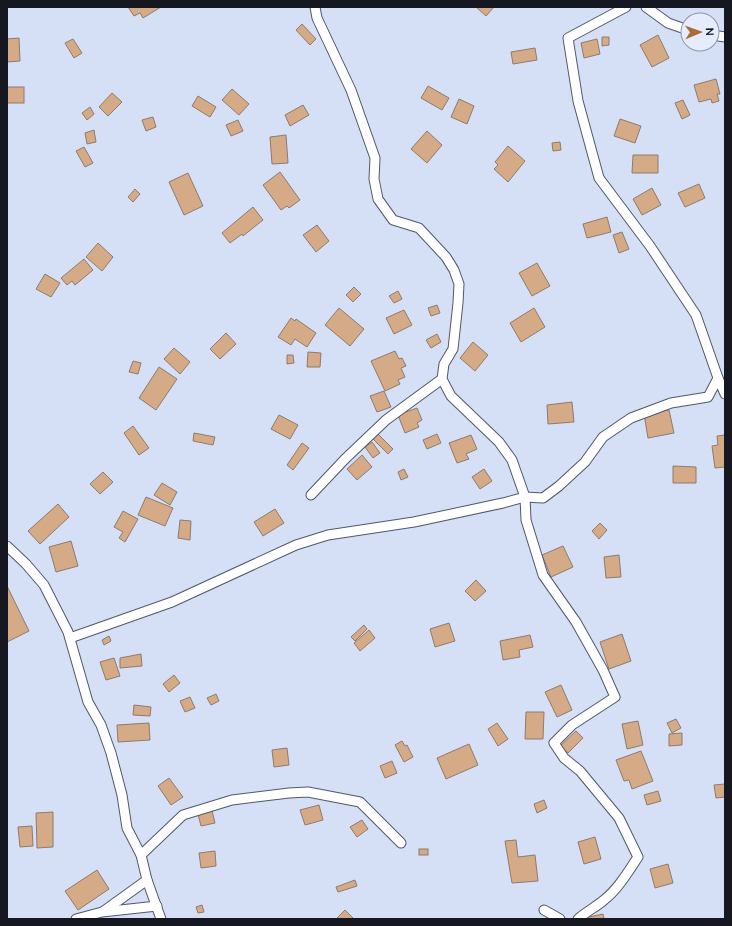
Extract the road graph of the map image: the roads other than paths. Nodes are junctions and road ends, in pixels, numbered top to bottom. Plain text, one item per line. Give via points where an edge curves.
1 (315, 7) edge
2 (626, 7) edge
3 (646, 7) edge
4 (680, 27) edge
5 (718, 378) junction
6 (442, 379) junction
7 (725, 394) edge
8 (311, 495) dead end
9 (526, 497) junction
10 (7, 546) edge
11 (70, 638) junction
12 (401, 843) dead end
13 (141, 855) junction
14 (147, 880) junction
15 (157, 906) junction
16 (544, 910) dead end
17 (102, 912) junction
18 (76, 919) edge
19 (161, 919) edge
20 (560, 919) edge
21 (578, 919) edge

1 - 6 street via 317,18 351,90 375,158 374,179 378,199 393,220 419,228 446,257 459,284 453,349 444,364
2 - 5 street via 568,38 578,101 599,178 650,246 696,315
3 - 4 street via 668,23
5 - 7 street
5 - 9 street via 708,396 671,403 632,418 603,437 585,462 543,498
6 - 8 street via 386,420
6 - 9 street via 450,396 499,442 512,460
9 - 11 street via 414,522 328,535 296,545 172,602
9 - 21 street via 526,520 543,575 576,622 615,697 572,725 554,743 564,758 580,771 619,818 638,857 604,900
10 - 11 street via 44,585
11 - 13 street via 88,702 101,725 111,753 128,828
12 - 13 street via 360,802 308,792 232,800 183,815
13 - 14 street
14 - 15 street
14 - 17 street
15 - 17 street
15 - 19 street
16 - 20 street
17 - 18 street

